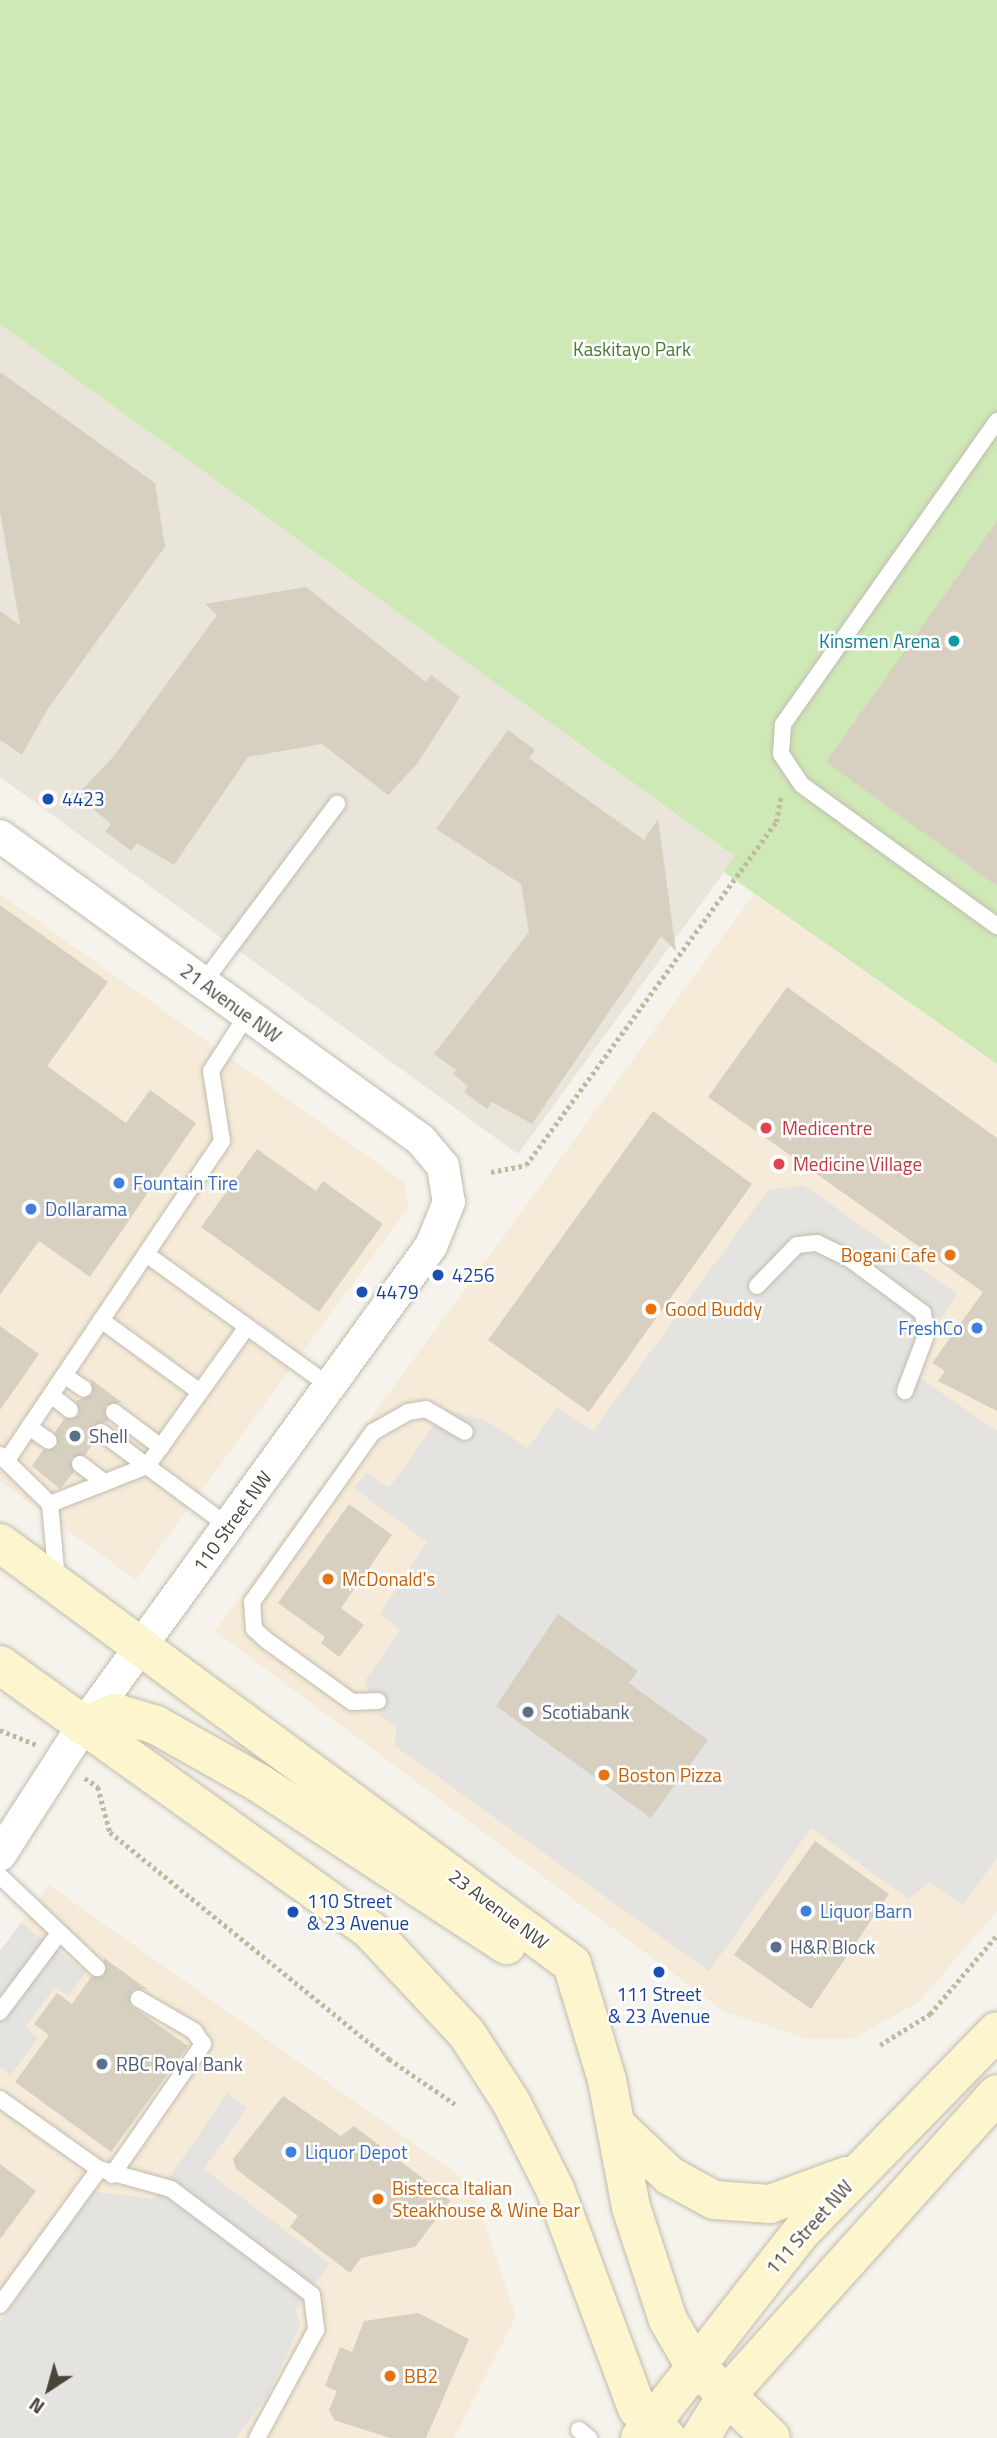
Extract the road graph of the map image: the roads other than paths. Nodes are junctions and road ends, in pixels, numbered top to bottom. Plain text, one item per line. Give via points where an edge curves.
1 (997, 422) edge
2 (337, 804) dead end
3 (0, 836) edge
4 (997, 926) edge
5 (203, 983) junction
6 (247, 1015) junction
7 (448, 1182) joint
8 (146, 1254) junction
9 (757, 1286) dead end
10 (101, 1320) junction
11 (247, 1327) junction
12 (64, 1375) junction
13 (330, 1386) junction
14 (84, 1389) dead end
15 (905, 1391) dead end
16 (201, 1392) junction
17 (51, 1395) junction
18 (70, 1410) dead end
19 (114, 1412) dead end
20 (29, 1427) junction
21 (101, 1432) dead end
22 (465, 1432) dead end
23 (49, 1441) dead end
24 (161, 1447) junction
25 (3, 1458) edge
26 (80, 1464) dead end
27 (147, 1466) junction
28 (105, 1483) junction
29 (50, 1504) junction
30 (228, 1526) junction
31 (0, 1543) edge
32 (57, 1583) junction
33 (142, 1646) junction
34 (0, 1665) edge
35 (378, 1701) dead end
36 (83, 1726) junction
37 (0, 1855) edge
38 (0, 1876) edge
39 (58, 1936) junction
40 (551, 1948) junction
41 (97, 1968) dead end
42 (139, 1999) dead end
43 (0, 2012) edge
44 (997, 2031) edge
45 (997, 2094) edge
46 (0, 2099) edge
47 (616, 2124) junction
48 (863, 2167) junction
49 (106, 2172) junction
50 (0, 2305) edge
51 (693, 2363) junction
52 (727, 2395) junction
53 (652, 2433) edge
54 (257, 2438) edge
55 (701, 2438) edge
56 (771, 2438) edge

1 - 4 lane via 783,724 785,767
2 - 5 lane
3 - 5 street, 21 Avenue NW
5 - 6 street, 21 Avenue NW
6 - 7 street, 21 Avenue NW via 421,1140 436,1153
6 - 8 lane via 211,1071 222,1141
7 - 13 street, 110 Street NW via 440,1232
8 - 10 lane
8 - 11 lane
9 - 15 lane via 797,1245 817,1243 850,1259 923,1313 926,1335
10 - 12 lane
10 - 16 lane
11 - 13 lane
11 - 16 lane
12 - 14 lane
12 - 17 lane
13 - 30 street, 110 Street NW
16 - 24 lane
17 - 18 lane
17 - 20 lane
19 - 24 lane
20 - 23 lane
20 - 25 lane
21 - 27 lane
22 - 35 lane via 426,1409 408,1412 373,1432 251,1602 254,1629 266,1640 352,1702
24 - 27 lane
25 - 29 lane
26 - 28 lane
27 - 28 lane
27 - 30 lane
28 - 29 lane
29 - 32 lane
30 - 33 street, 110 Street NW
31 - 32 main road, 23 Avenue NW
32 - 33 main road, 23 Avenue NW
33 - 36 street, 110 Street NW
33 - 40 main road, 23 Avenue NW
34 - 36 main road
36 - 37 street, 110 Street NW
36 - 40 main road via 116,1713 144,1719 259,1783 521,1954
36 - 53 main road via 370,1930 467,2034 511,2102 555,2189 599,2316
38 - 39 lane
39 - 41 lane
39 - 43 lane
40 - 47 main road, 23 Avenue NW via 572,1965
42 - 49 lane via 194,2031 203,2044
44 - 48 main road, 111 Street NW
45 - 52 main road
46 - 49 lane
47 - 48 main road via 670,2176 714,2200 770,2204
47 - 51 main road, 23 Avenue NW via 635,2219 668,2320
48 - 51 main road, 111 Street NW
49 - 50 lane
49 - 54 lane via 171,2189 312,2295 316,2330
51 - 52 main road, 23 Avenue NW
51 - 53 main road, 111 Street NW
52 - 55 main road
52 - 56 main road, 23 Avenue NW

